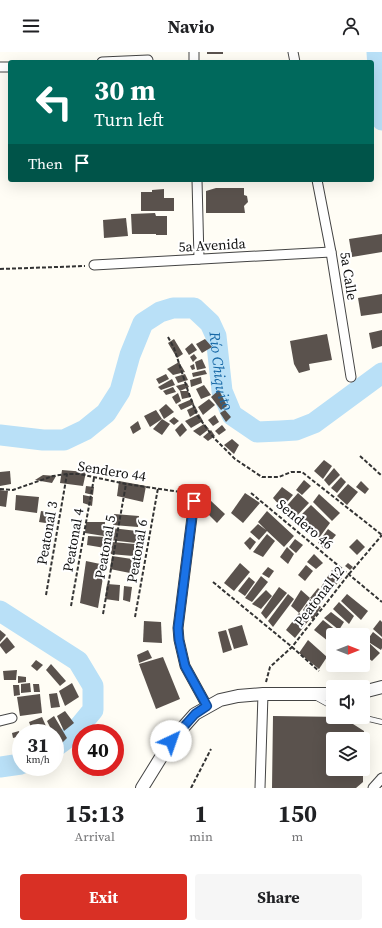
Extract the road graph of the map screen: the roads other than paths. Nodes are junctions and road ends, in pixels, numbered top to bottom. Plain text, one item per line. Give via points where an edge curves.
1 (197, 182) edge
2 (317, 182) edge
3 (331, 252) junction
4 (199, 259) junction
5 (94, 265) road end
6 (351, 377) dead end
7 (194, 501) road end
8 (382, 687) edge
9 (370, 690) edge
10 (263, 694) junction
11 (310, 694) junction
12 (326, 694) edge
13 (326, 703) edge
14 (207, 706) junction
15 (12, 718) dead end
16 (370, 719) edge
17 (0, 720) edge
18 (382, 722) edge
19 (382, 778) edge
20 (142, 788) edge
21 (260, 788) edge
22 (373, 788) edge

1 - 4 street
2 - 3 street, 5a Calle
3 - 4 street, 5a Avenida
3 - 6 street, 5a Calle
4 - 5 street, 5a Avenida
7 - 14 street via 178,628 185,666
8 - 9 street
10 - 11 street
10 - 14 street via 238,696
10 - 21 street
11 - 12 street
11 - 13 lane
14 - 20 street via 195,714 171,741
15 - 17 street
16 - 18 lane
19 - 22 street

